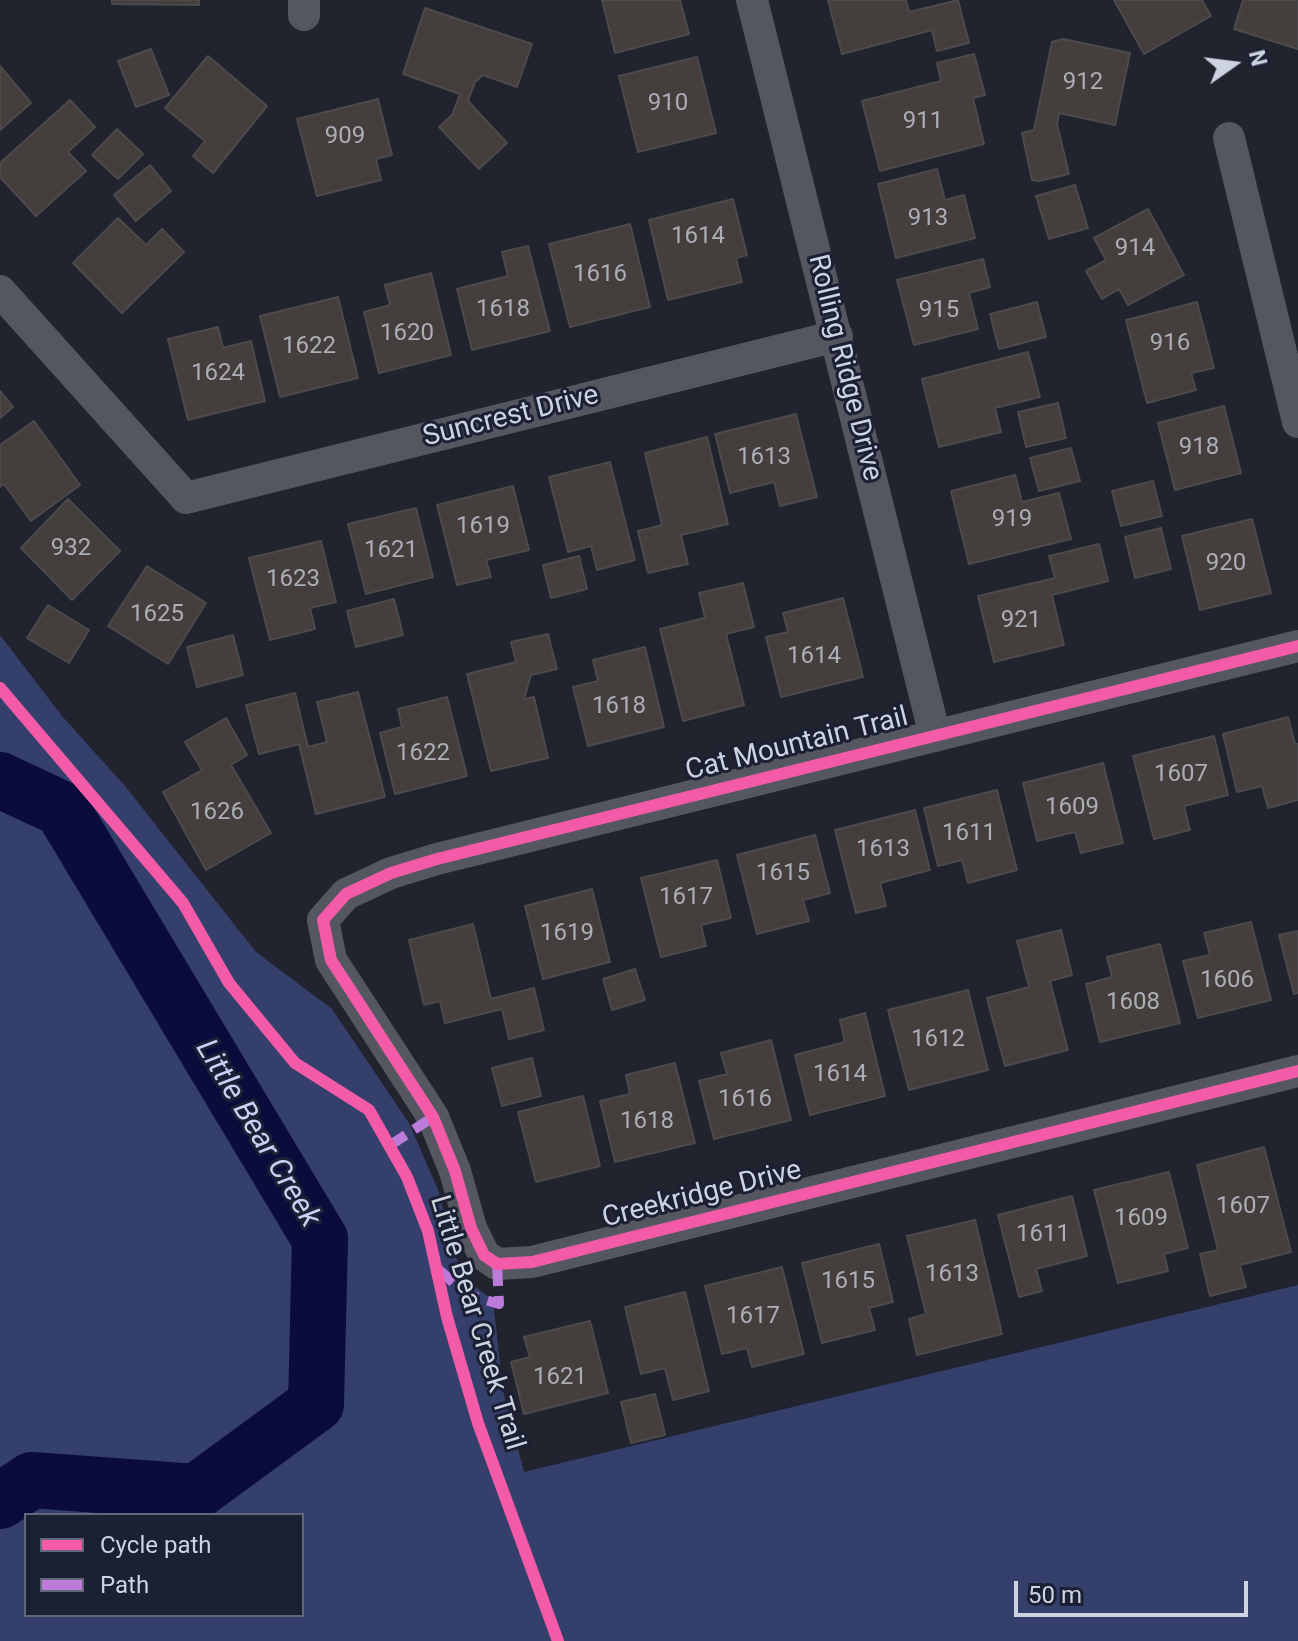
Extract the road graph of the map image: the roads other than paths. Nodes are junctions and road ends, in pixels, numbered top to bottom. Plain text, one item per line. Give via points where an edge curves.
1 (752, 0) edge
2 (1229, 138) dead end
3 (0, 291) edge
4 (837, 336) junction
5 (1298, 422) edge
6 (1298, 646) edge
7 (935, 736) junction
8 (323, 920) joint
9 (1298, 1071) edge

1 - 4 street, Rolling Ridge Drive
2 - 5 street
3 - 4 street, Suncrest Drive via 186,498
4 - 7 street, Rolling Ridge Drive
6 - 7 street, Cat Mountain Trail
7 - 8 street, Cat Mountain Trail via 414,866 346,894
8 - 9 street, Creekridge Drive via 331,960 433,1117 471,1228 484,1255 497,1264 532,1262

